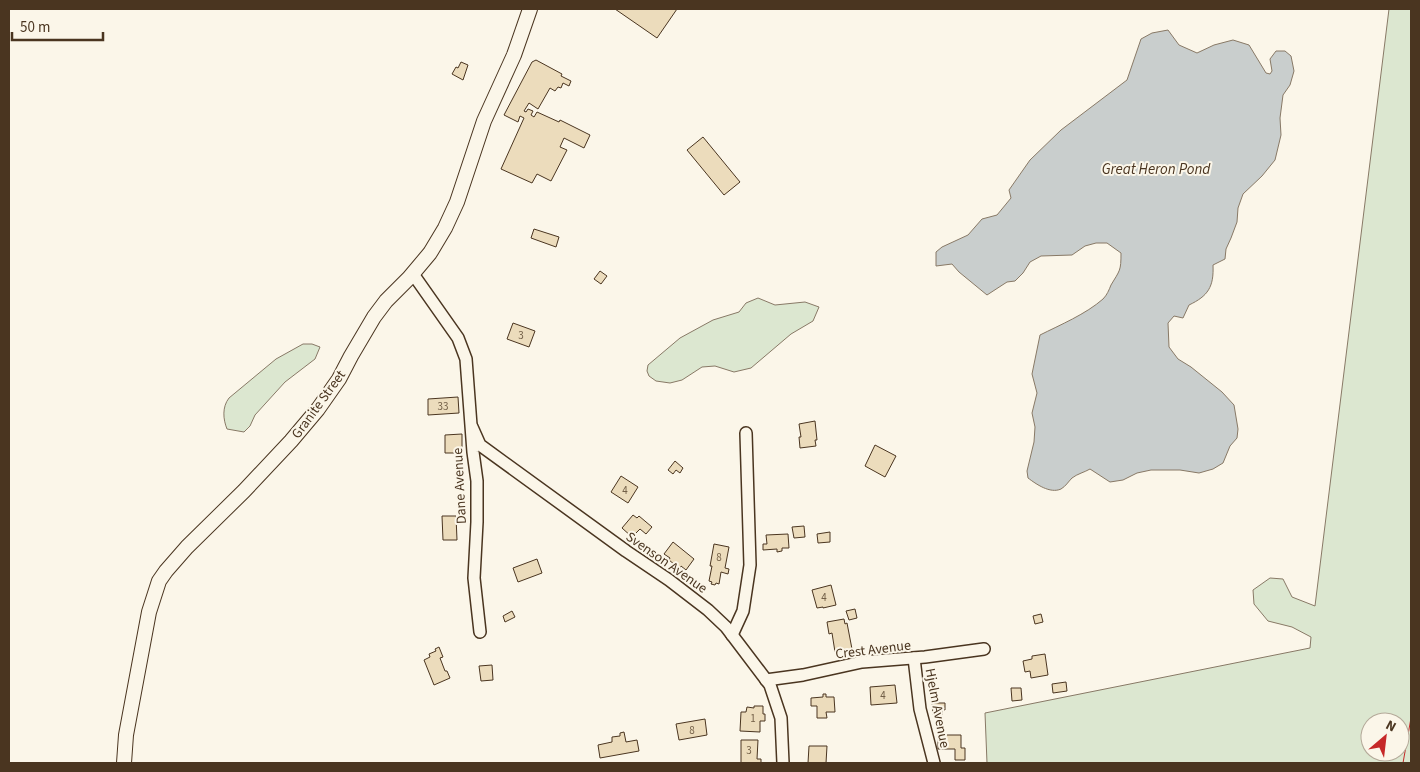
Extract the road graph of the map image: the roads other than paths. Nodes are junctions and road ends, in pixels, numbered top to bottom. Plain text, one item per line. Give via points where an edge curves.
1 (530, 9) edge
2 (413, 274) junction
3 (472, 427) junction
4 (746, 433) dead end
5 (480, 632) dead end
6 (732, 635) junction
7 (984, 649) dead end
8 (914, 658) junction
9 (766, 680) junction
10 (124, 763) edge
11 (783, 763) edge
12 (934, 763) edge

1 - 2 street, Granite Street via 514,55 484,121 457,202 430,253
2 - 3 street, Dane Avenue via 444,317 466,359
2 - 10 street, Granite Street via 374,318 318,409 244,491 187,547 159,582 145,631
3 - 5 street, Dane Avenue via 477,481 474,578
3 - 6 street, Svenson Avenue via 480,445 669,580 708,610
4 - 6 street via 750,565 743,611
6 - 9 street, Svenson Avenue
7 - 8 street, Crest Avenue
8 - 9 street, Crest Avenue via 862,662
8 - 12 street, Hjelm Avenue via 920,709
9 - 11 street, Svenson Avenue via 781,718

